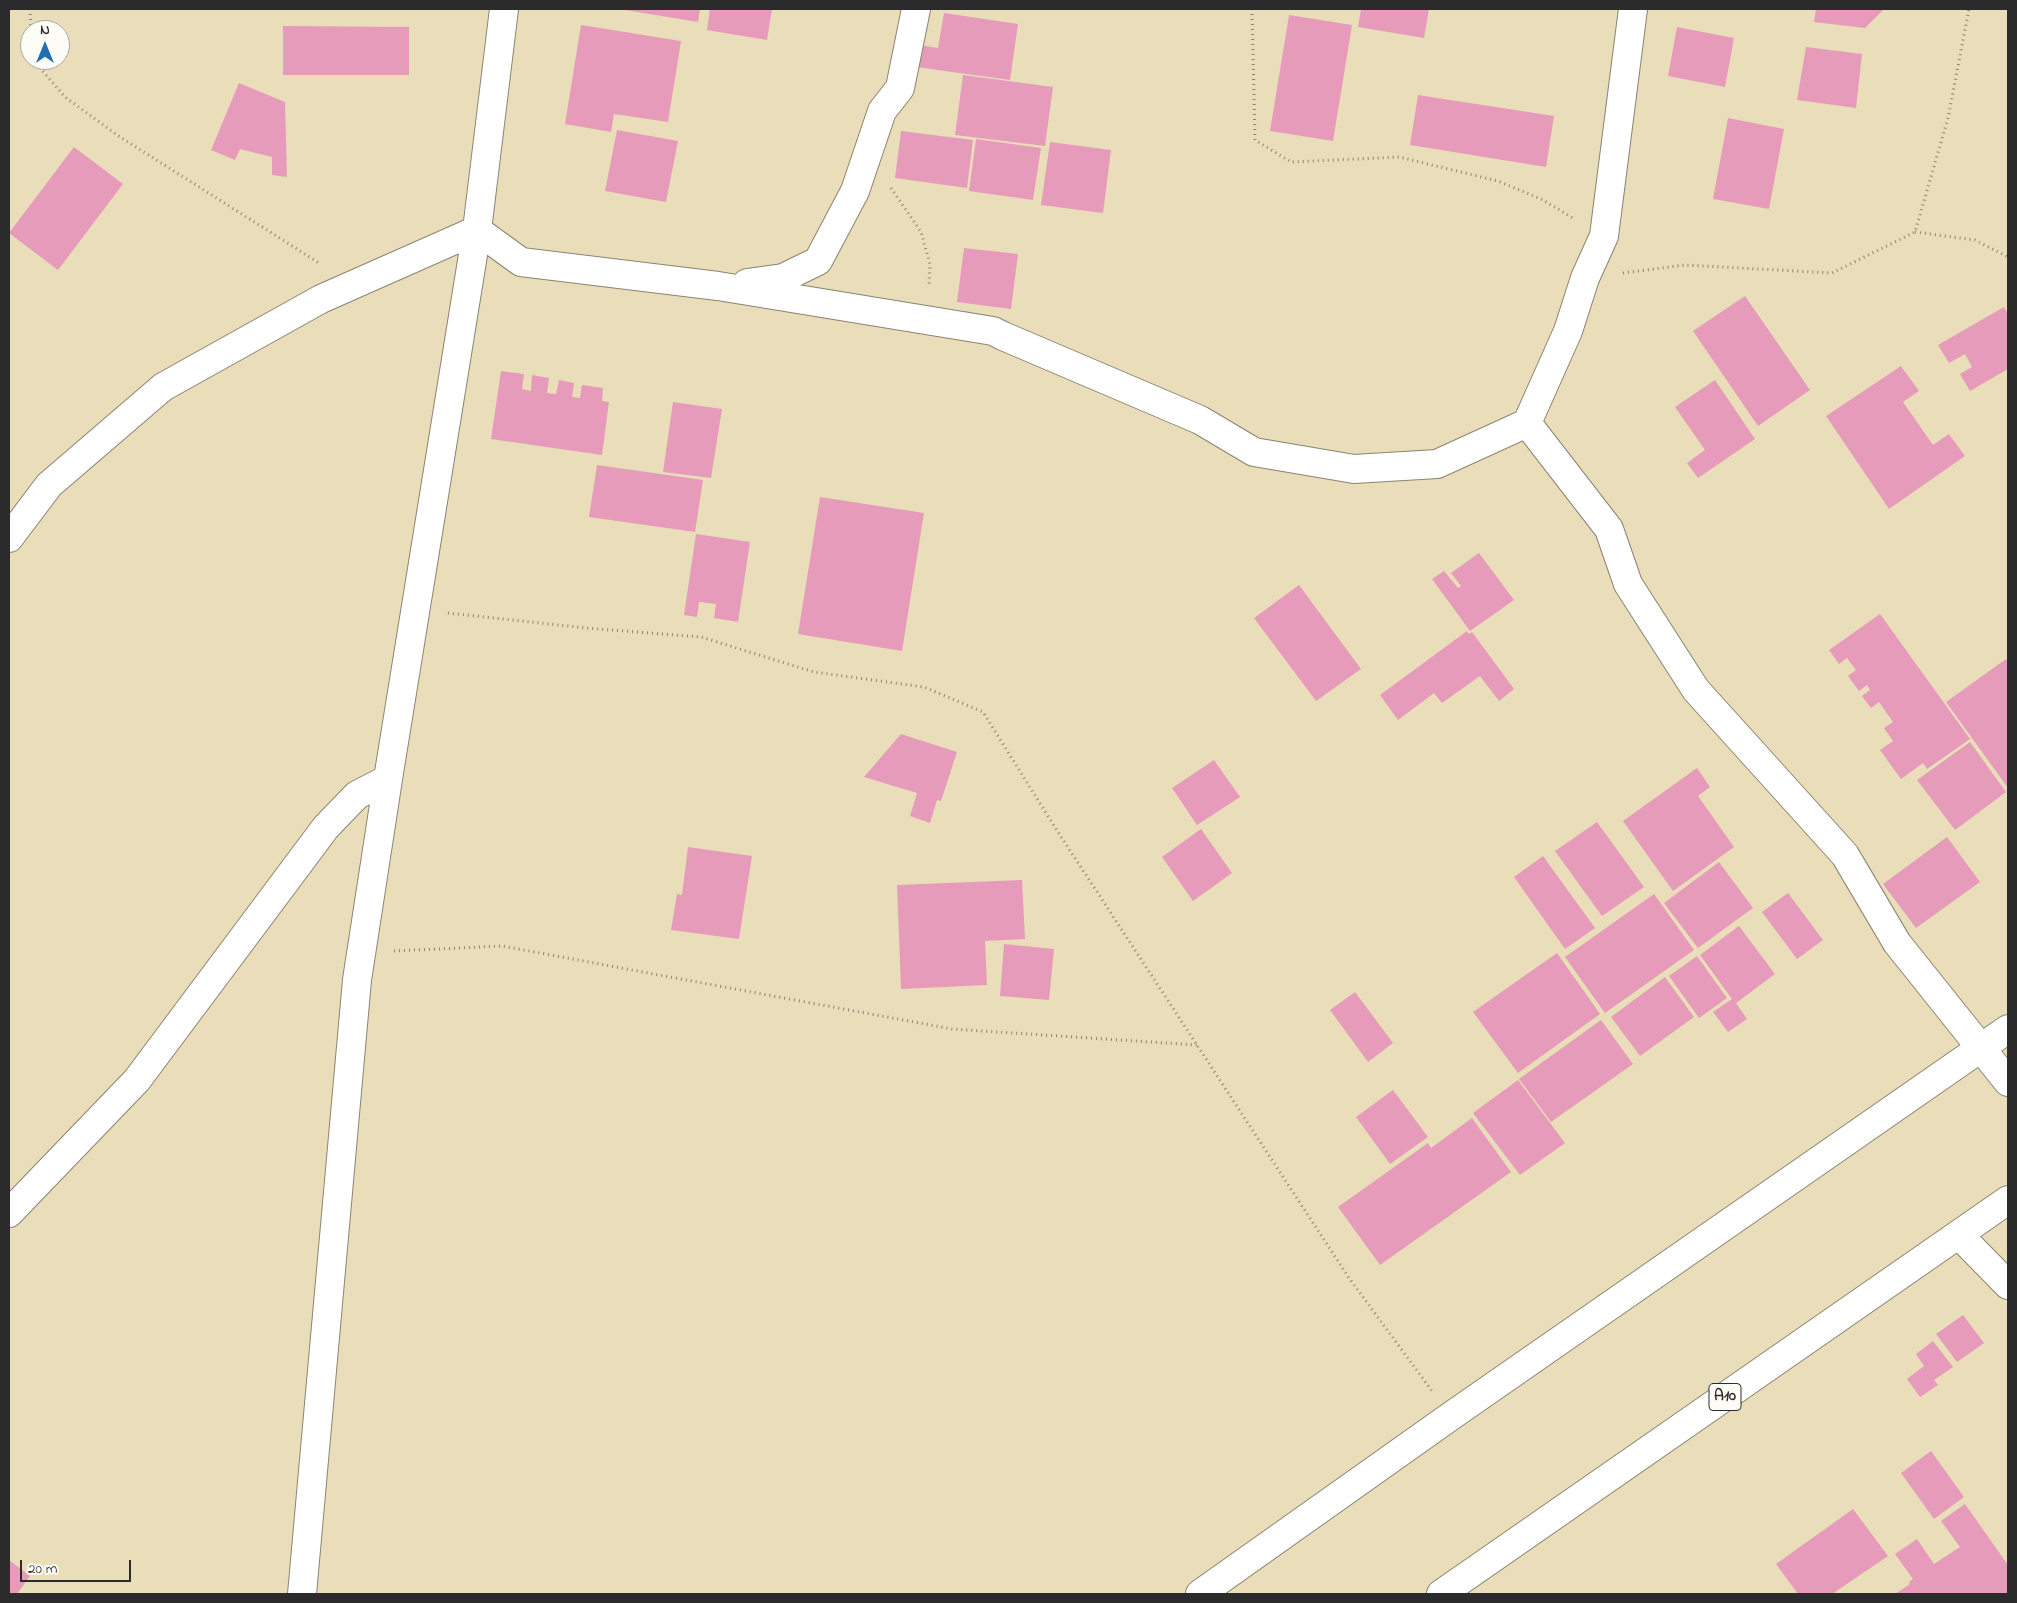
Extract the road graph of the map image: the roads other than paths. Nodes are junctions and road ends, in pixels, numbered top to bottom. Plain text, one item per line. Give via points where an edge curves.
1 (504, 9) edge
2 (916, 9) edge
3 (1633, 9) edge
4 (477, 230) junction
5 (718, 286) junction
6 (1527, 423) junction
7 (9, 538) edge
8 (388, 779) junction
9 (2008, 1029) edge
10 (1982, 1049) junction
11 (2008, 1082) edge
12 (2008, 1200) edge
13 (9, 1213) edge
14 (1959, 1235) junction
15 (2008, 1285) edge
16 (302, 1594) edge
17 (1200, 1594) edge
18 (1441, 1594) edge

1 - 4 street
2 - 5 street via 900,88 882,111 855,191 818,260 783,278
3 - 6 street via 1604,236 1568,330
4 - 5 street via 521,262
4 - 7 street via 321,299 163,387 49,485
4 - 8 street
5 - 6 street via 993,330 1200,420 1254,452 1354,469 1437,464
6 - 10 street via 1609,529 1628,584 1696,690 1845,855 1897,943
8 - 13 street via 357,795 326,827 137,1080
8 - 16 street via 361,953
9 - 10 street
10 - 11 street
10 - 17 street via 1451,1416
12 - 14 street, A10
14 - 15 street
14 - 18 street, A10

